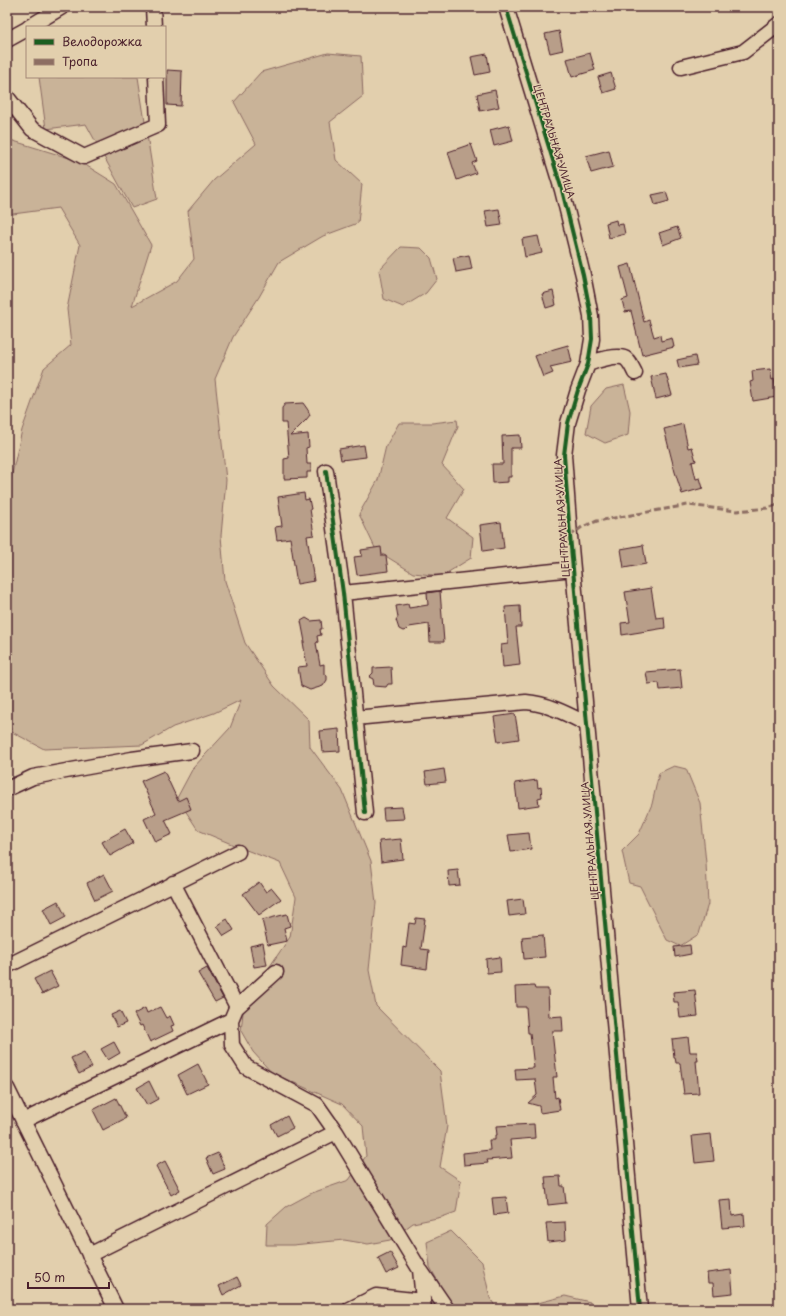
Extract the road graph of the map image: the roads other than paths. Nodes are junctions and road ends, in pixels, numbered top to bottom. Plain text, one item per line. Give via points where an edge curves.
1 (62, 7) edge
2 (153, 7) edge
3 (506, 7) edge
4 (779, 24) edge
5 (31, 26) edge
6 (154, 26) edge
7 (26, 29) edge
8 (7, 40) edge
9 (681, 67) dead end
10 (156, 78) edge
11 (7, 97) edge
12 (588, 364) junction
13 (635, 373) dead end
14 (326, 471) dead end
15 (573, 569) junction
16 (343, 593) junction
17 (355, 718) junction
18 (587, 724) junction
19 (192, 751) dead end
20 (7, 789) edge
21 (364, 813) dead end
22 (238, 852) dead end
23 (173, 884) junction
24 (7, 966) edge
25 (276, 972) dead end
26 (237, 1007) junction
27 (230, 1020) junction
28 (7, 1088) edge
29 (23, 1121) junction
30 (336, 1132) junction
31 (89, 1256) junction
32 (420, 1270) junction
33 (424, 1305) edge
34 (116, 1309) edge
35 (350, 1309) edge
36 (447, 1309) edge
37 (640, 1309) edge

1 - 5 street
2 - 6 street
3 - 12 street, ЦЕНТРАЛЬНАЯ УЛИЦА via 562,190 583,275 591,316 592,339
4 - 9 street via 743,52
7 - 8 street
10 - 11 street via 158,125 84,157 32,129
12 - 13 street via 601,359 622,357 626,358
12 - 15 street, ЦЕНТРАЛЬНАЯ УЛИЦА via 568,422 564,455
14 - 16 street
15 - 16 street
15 - 18 street, ЦЕНТРАЛЬНАЯ УЛИЦА
16 - 17 street
17 - 18 street via 526,702 540,703
17 - 21 street
18 - 37 street, ЦЕНТРАЛЬНАЯ УЛИЦА
19 - 20 street via 33,777
22 - 23 street
23 - 24 street
23 - 26 street
25 - 26 street
26 - 27 street
27 - 29 street
27 - 30 street via 232,1045 246,1067 317,1106
28 - 29 street
29 - 31 street
30 - 31 street
30 - 32 street
31 - 34 street
32 - 33 street
32 - 36 street
33 - 35 street via 376,1296

